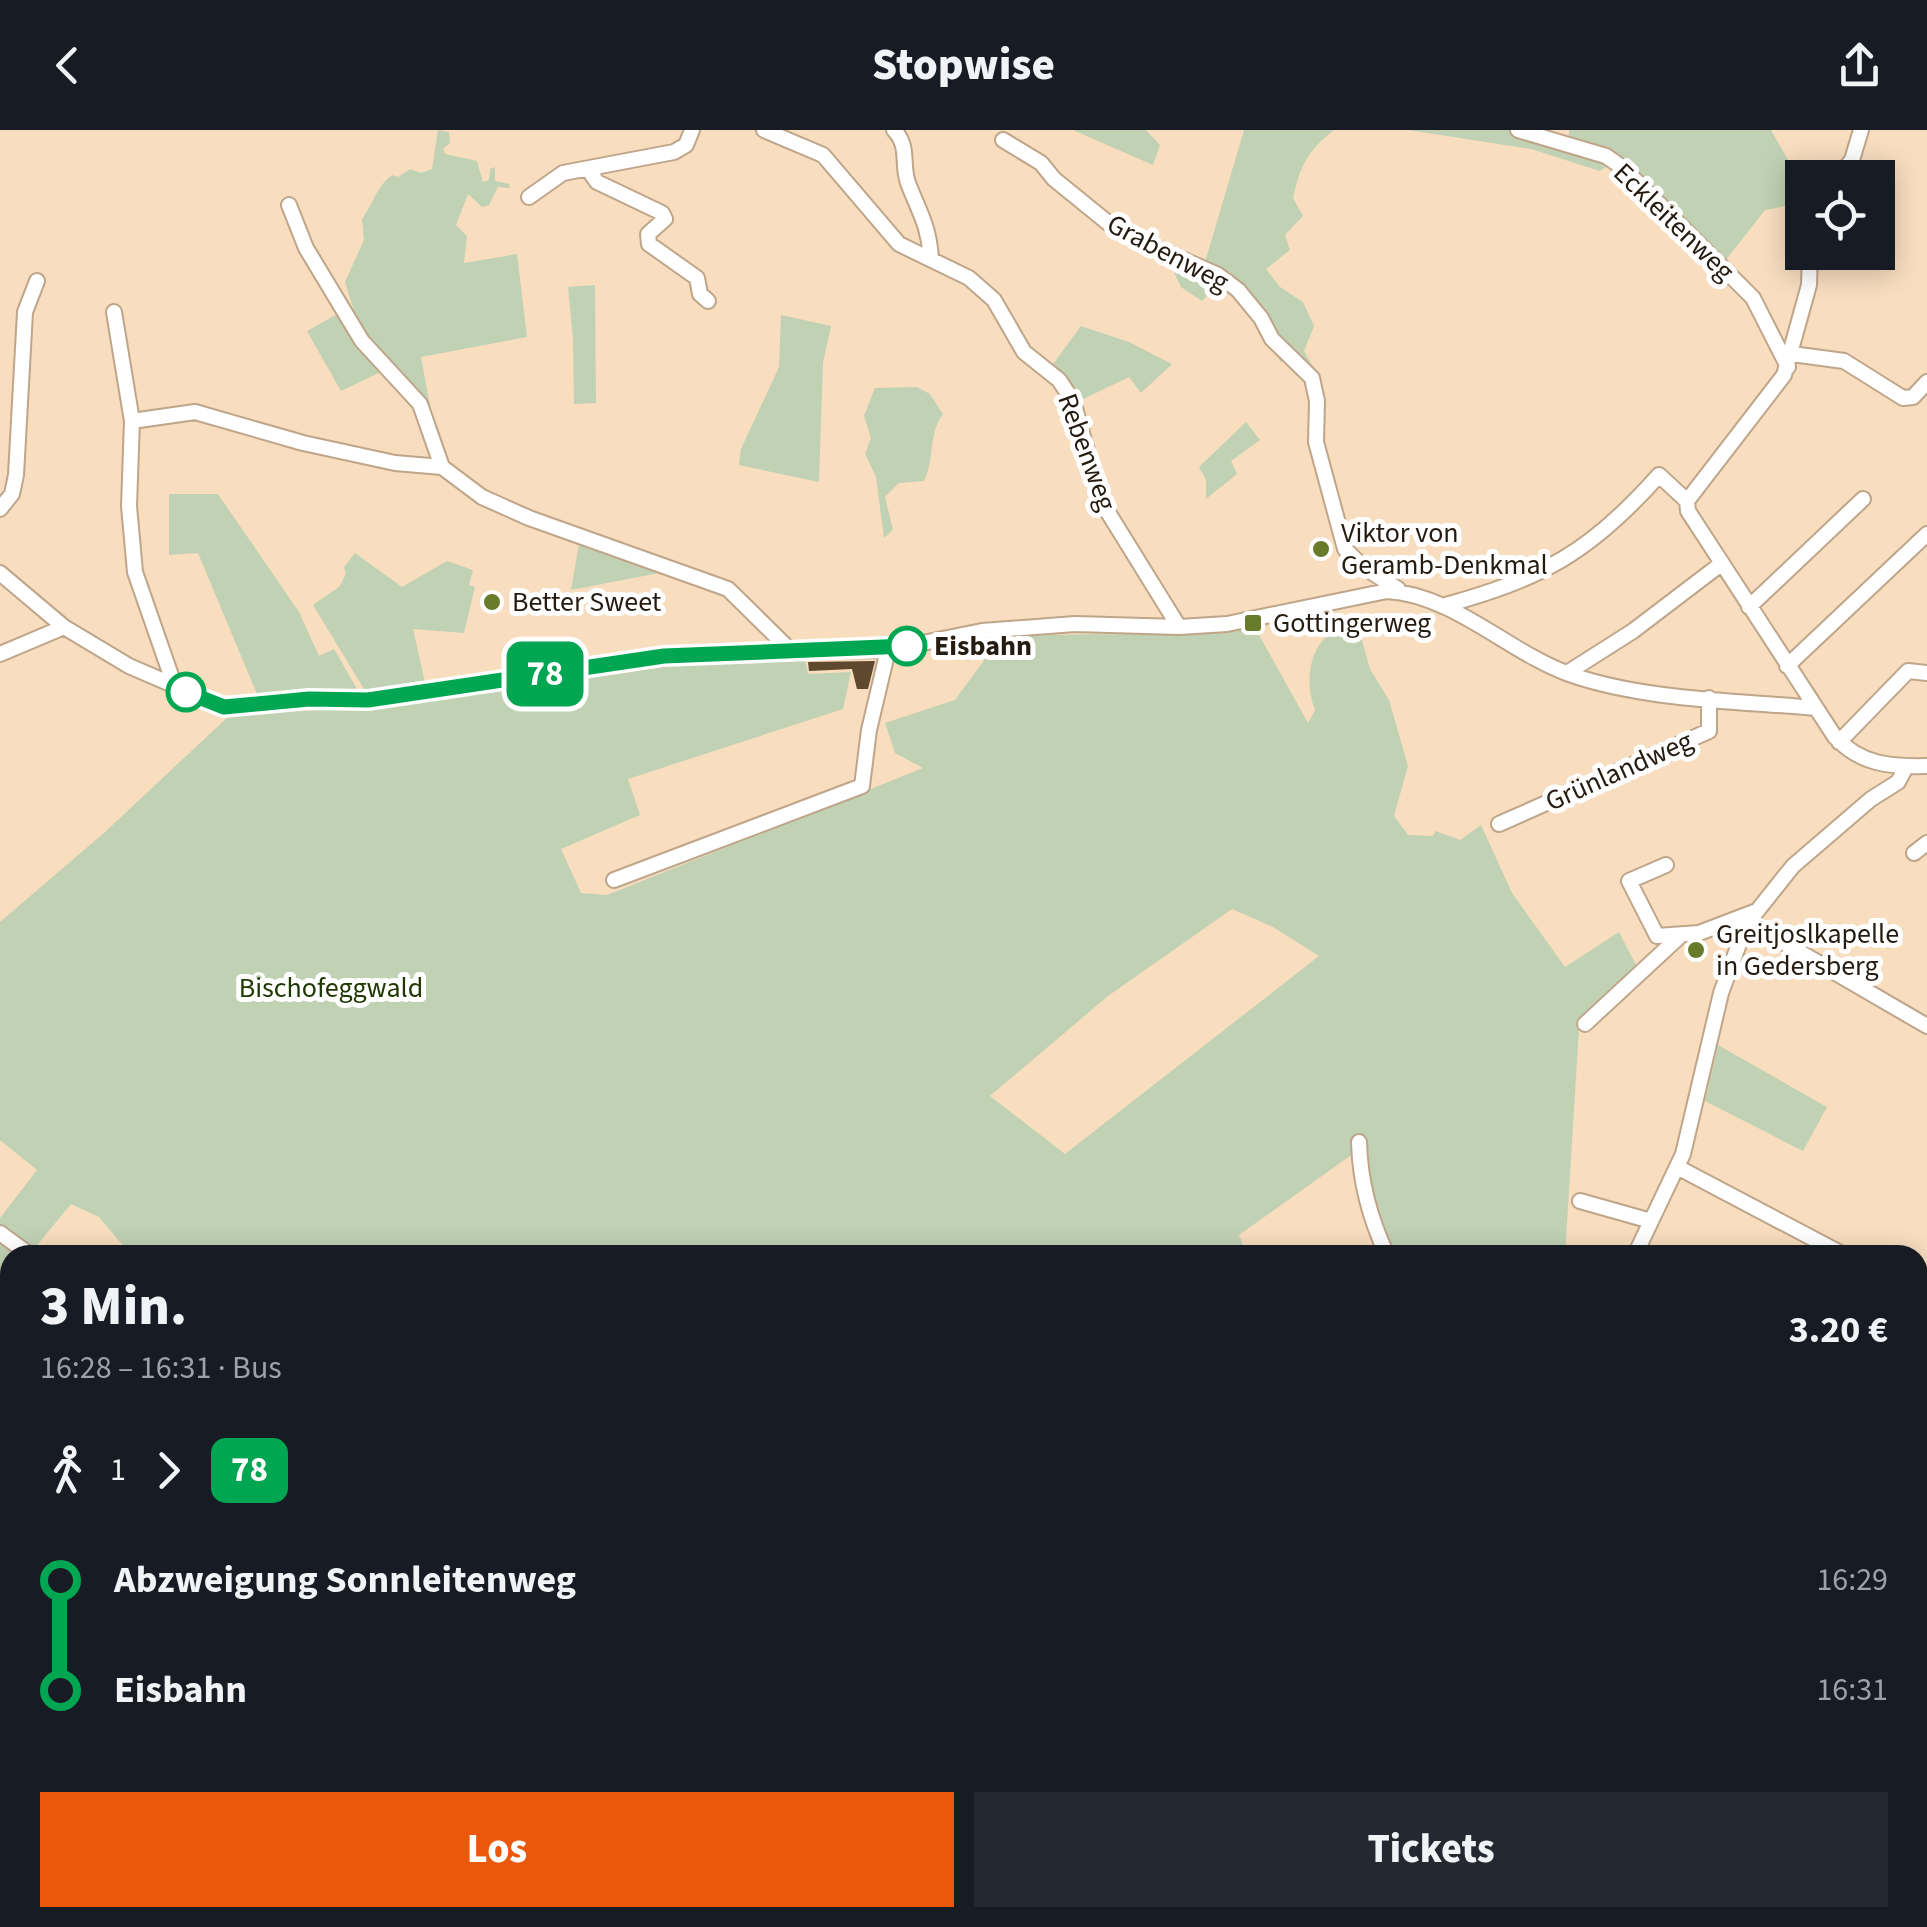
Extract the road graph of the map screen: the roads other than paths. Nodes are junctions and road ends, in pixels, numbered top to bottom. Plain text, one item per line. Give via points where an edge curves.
1 (692, 130) edge
2 (764, 130) edge
3 (894, 130) edge
4 (1518, 130) edge
5 (1860, 130) edge
6 (1002, 140) dead end
7 (1850, 160) edge
8 (596, 168) junction
9 (528, 198) dead end
10 (289, 206) dead end
11 (930, 259) junction
12 (1809, 270) edge
13 (37, 281) dead end
14 (708, 300) dead end
15 (114, 312) dead end
16 (1790, 360) junction
17 (1927, 382) edge
18 (132, 421) junction
19 (442, 467) junction
20 (1863, 499) dead end
21 (1687, 501) junction
22 (0, 509) edge
23 (1927, 534) edge
24 (1721, 564) junction
25 (0, 572) edge
26 (1402, 592) junction
27 (1442, 606) junction
28 (1749, 607) junction
29 (1179, 627) junction
30 (64, 628) junction
31 (888, 650) junction
32 (792, 652) junction
33 (0, 654) edge
34 (1787, 666) junction
35 (1927, 672) edge
36 (1566, 673) junction
37 (175, 687) junction
38 (1710, 698) junction
39 (1814, 708) junction
40 (1839, 742) junction
41 (1906, 766) junction
42 (1927, 766) edge
43 (1499, 824) dead end
44 (1927, 843) edge
45 (1914, 853) dead end
46 (1666, 865) dead end
47 (614, 880) dead end
48 (1751, 917) junction
49 (1680, 936) junction
50 (1585, 1024) dead end
51 (1927, 1026) edge
52 (1359, 1142) dead end
53 (1679, 1168) junction
54 (1580, 1201) dead end
55 (1651, 1221) junction
56 (1384, 1245) edge
57 (1640, 1245) edge
58 (1825, 1245) edge

1 - 8 street via 674,152
2 - 11 street, Rebenweg via 823,155 890,236
3 - 11 street via 906,147 907,180 925,216
4 - 16 street, Eckleitenweg via 1606,156 1623,168 1753,298
5 - 7 street
6 - 26 street, Grabenweg via 1041,162 1118,232 1238,290 1272,339 1312,378 1316,442 1346,549
8 - 9 street via 563,173
8 - 14 street via 597,182 662,214 664,222 648,234 649,244 698,278
10 - 19 street via 306,248 362,341 420,404
11 - 29 street, Rebenweg via 980,286 1024,352 1067,390 1101,502
12 - 16 street
13 - 22 street via 25,312 16,475
15 - 18 street
16 - 17 street via 1844,361 1902,398 1913,397
16 - 21 street via 1778,386
18 - 19 street via 195,412 394,464
18 - 37 street via 135,572
19 - 32 street via 482,497 528,518 728,589
20 - 28 street
21 - 24 street
21 - 27 street via 1659,475 1580,551 1516,583
23 - 34 street
24 - 28 street
24 - 36 street
25 - 30 street
26 - 27 street
26 - 29 street
27 - 36 street
28 - 34 street
29 - 31 street via 1043,626
30 - 33 street
30 - 37 street
31 - 32 street
31 - 47 street via 862,786
32 - 37 street via 664,656 368,700 224,707
34 - 39 street
35 - 40 street via 1908,671
36 - 38 street
38 - 39 street
38 - 43 street, Grünlandweg via 1709,730
39 - 40 street
40 - 41 street via 1861,759
41 - 42 street
41 - 48 street via 1898,782 1793,866
44 - 45 street
46 - 49 street via 1629,881 1657,936
48 - 49 street
48 - 51 street
48 - 53 street via 1721,993
49 - 50 street
52 - 56 street via 1369,1212
53 - 55 street
53 - 58 street
54 - 55 street
55 - 57 street

